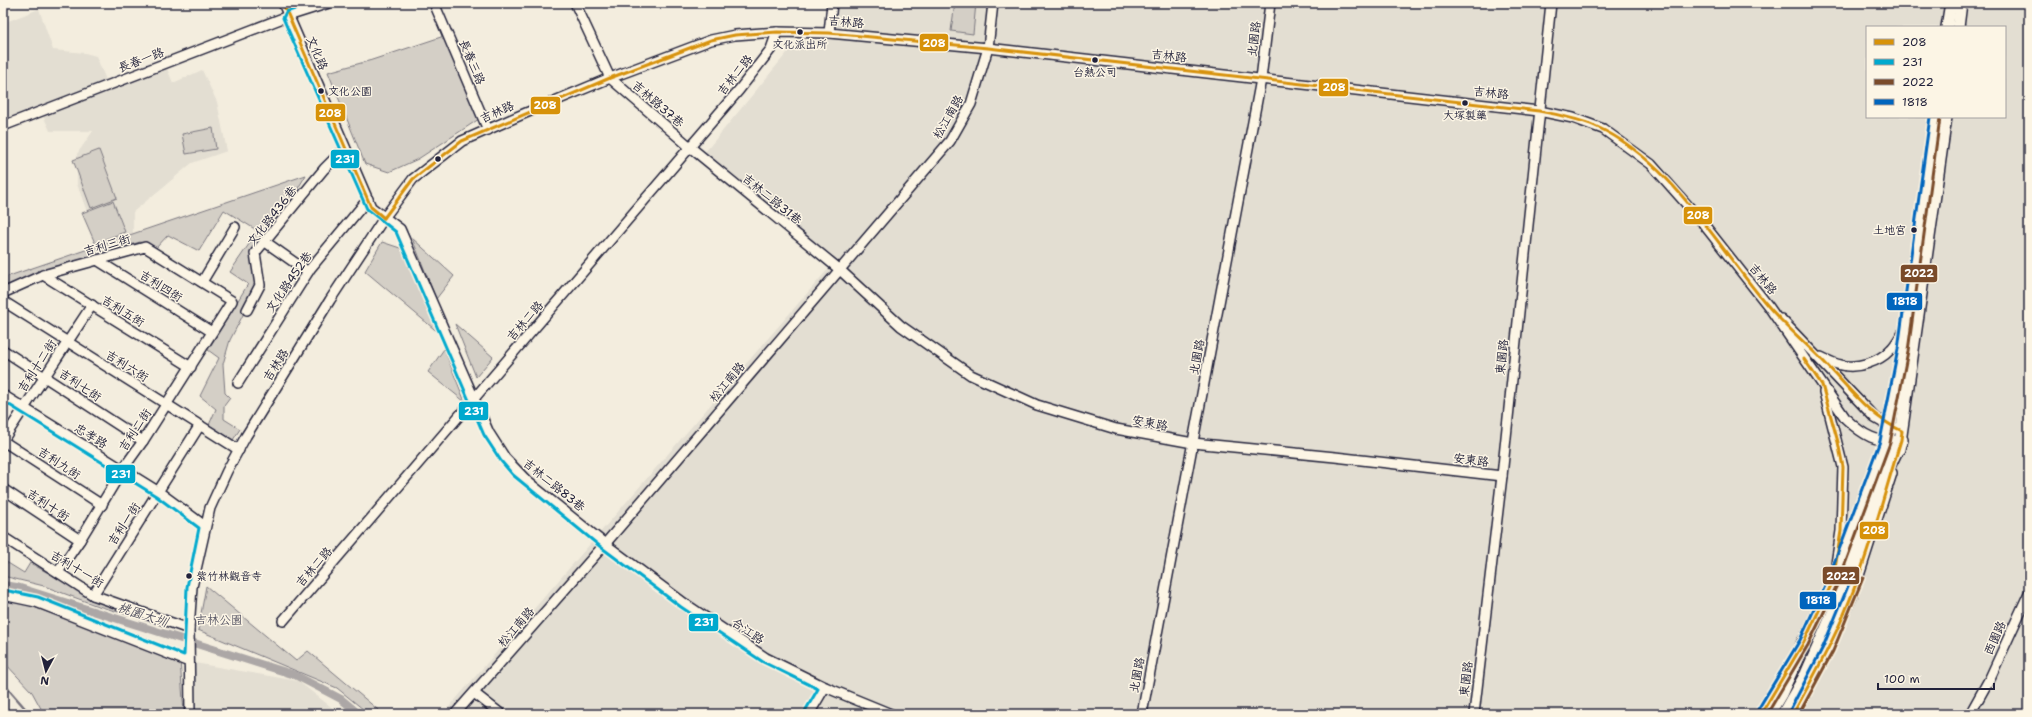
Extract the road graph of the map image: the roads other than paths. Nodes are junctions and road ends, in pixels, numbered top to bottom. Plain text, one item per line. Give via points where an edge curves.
1 (283, 3) edge
2 (329, 3) edge
3 (434, 3) edge
4 (575, 3) edge
5 (832, 3) edge
6 (993, 3) edge
7 (1270, 3) edge
8 (1551, 3) edge
9 (1951, 3) edge
10 (1962, 3) edge
11 (288, 16) junction
12 (1947, 26) edge
13 (1958, 26) edge
14 (777, 32) junction
15 (829, 32) junction
16 (988, 48) junction
17 (610, 78) junction
18 (1261, 79) junction
19 (1539, 111) junction
20 (1935, 118) edge
21 (1946, 118) edge
22 (3, 126) edge
23 (488, 130) junction
24 (690, 147) junction
25 (345, 148) junction
26 (368, 199) junction
27 (384, 218) junction
28 (235, 227) dead end
29 (264, 241) junction
30 (97, 260) junction
31 (838, 270) junction
32 (308, 272) junction
33 (43, 275) junction
34 (202, 282) junction
35 (3, 293) edge
36 (3, 301) edge
37 (232, 301) joint
38 (92, 305) junction
39 (1769, 307) junction
40 (247, 310) dead end
41 (1906, 326) junction
42 (212, 332) junction
43 (67, 342) junction
44 (3, 350) edge
45 (1818, 355) junction
46 (191, 366) junction
47 (45, 376) junction
48 (238, 383) dead end
49 (1822, 385) junction
50 (3, 395) edge
51 (474, 397) junction
52 (167, 404) junction
53 (24, 409) junction
54 (200, 425) junction
55 (1889, 426) junction
56 (1902, 436) junction
57 (3, 440) edge
58 (143, 441) junction
59 (1885, 442) junction
60 (1193, 444) junction
61 (239, 450) junction
62 (123, 469) junction
63 (1502, 476) junction
64 (3, 489) edge
65 (159, 492) junction
66 (102, 506) junction
67 (205, 526) junction
68 (3, 537) edge
69 (80, 540) junction
70 (605, 544) junction
71 (58, 572) junction
72 (1833, 581) junction
73 (2029, 593) edge
74 (93, 594) junction
75 (3, 595) edge
76 (283, 621) dead end
77 (189, 633) junction
78 (1804, 642) junction
79 (189, 662) junction
80 (825, 687) junction
81 (474, 693) junction
82 (190, 714) edge
83 (455, 714) edge
84 (501, 714) edge
85 (809, 714) edge
86 (891, 714) edge
87 (1142, 714) edge
88 (1474, 714) edge
89 (1761, 714) edge
90 (1768, 714) edge
91 (1784, 714) edge
92 (1793, 714) edge
93 (1970, 714) edge

1 - 11 street, 文化路
2 - 11 street, 長春一路
3 - 23 street, 長春三路
4 - 17 street
5 - 15 street
6 - 16 street, 松江南路
7 - 18 street, 北園路
8 - 19 street, 東園路
9 - 12 main road
10 - 13 main road
11 - 22 street, 長春一路
11 - 25 street, 文化路
14 - 15 street, 吉林路
14 - 17 street, 吉林路 via 735,35 711,40
14 - 24 street, 吉林二路 via 770,49 739,90
15 - 16 street, 吉林路
16 - 18 street, 吉林路
16 - 31 street, 松江南路 via 971,104 950,141
17 - 23 street, 吉林路
17 - 24 street, 吉林路37巷
18 - 19 street, 吉林路
18 - 60 street, 北園路
19 - 39 street, 吉林路 via 1573,118 1603,129 1651,164 1698,217
19 - 63 street, 東園路
20 - 41 main road
21 - 56 main road
23 - 27 street, 吉林路 via 462,141 413,179
24 - 31 street, 吉林二路31巷
24 - 51 street, 吉林二路
25 - 26 street, 文化路
25 - 29 street, 文化路436巷 via 324,169
26 - 27 street, 文化路 via 371,207
26 - 32 street, 文化路452巷
27 - 51 street, 吉林二路83巷 via 400,229
27 - 61 street, 吉林路 via 330,300
28 - 34 street
29 - 32 street
29 - 40 street, 文化路436巷 via 256,253 260,285
30 - 33 street, 吉利三街
30 - 34 street, 吉利三街 via 145,247
30 - 42 street, 吉利四街
31 - 60 street, 安東路 via 901,326 971,375 1037,405 1116,429
31 - 70 street, 松江南路
32 - 48 street, 文化路452巷
33 - 35 street, 吉利三街
33 - 38 street, 吉利五街
34 - 37 street, 吉利三街
36 - 43 street, 吉利六街
37 - 42 street, 吉利二街
38 - 43 street, 吉利十二街
38 - 46 street, 吉利五街
39 - 45 street, 吉林路
39 - 49 street, 吉林路
41 - 45 street via 1890,351 1859,366 1840,365
41 - 55 main road
42 - 46 street, 吉利二街
43 - 47 street, 吉利十二街
43 - 52 street, 吉利六街
44 - 47 street, 吉利七街
45 - 55 street, 吉林路 via 1875,418
46 - 52 street, 吉利二街
47 - 53 street, 吉利十二街
47 - 58 street, 吉利七街
49 - 59 street, 吉林路 via 1857,430
49 - 72 street via 1843,466 1841,531
50 - 53 street, 忠孝路
51 - 70 street, 吉林二路83巷 via 489,434 512,466
51 - 76 street, 吉林二路
52 - 54 street, 吉利六街
52 - 58 street, 吉利二街
53 - 57 street, 吉利十二街
53 - 62 street, 忠孝路
54 - 61 street, 吉利六街
54 - 65 street, 吉利一街
55 - 56 street, 吉林路
55 - 59 main road
56 - 59 street
56 - 91 highway via 1885,473 1840,601 1807,674
56 - 92 main road via 1851,597 1828,649
57 - 66 street, 吉利九街
58 - 62 street, 吉利二街
59 - 72 main road
60 - 63 street, 安東路
60 - 87 street, 北園路
61 - 67 street, 吉林路 via 210,508
62 - 65 street, 忠孝路
62 - 66 street, 吉利二街
63 - 88 street, 東園路
64 - 69 street, 吉利十街
65 - 67 street, 忠孝路
65 - 74 street, 吉利一街
66 - 69 street, 吉利二街
67 - 77 street, 吉林路 via 192,587
68 - 71 street, 吉利十一街
69 - 71 street, 吉利二街
70 - 80 street, 合江路 via 684,603 766,658
70 - 81 street, 松江南路
71 - 74 street, 吉利十一街
72 - 78 main road
73 - 93 street, 西園路 via 1990,678
74 - 77 street, 吉利十一街
75 - 79 street via 36,602
77 - 79 street, 吉林路
78 - 89 main road
78 - 90 highway
79 - 82 street, 吉林路
80 - 85 street
80 - 86 street, 合江路
81 - 83 street, 松江南路
81 - 84 street

